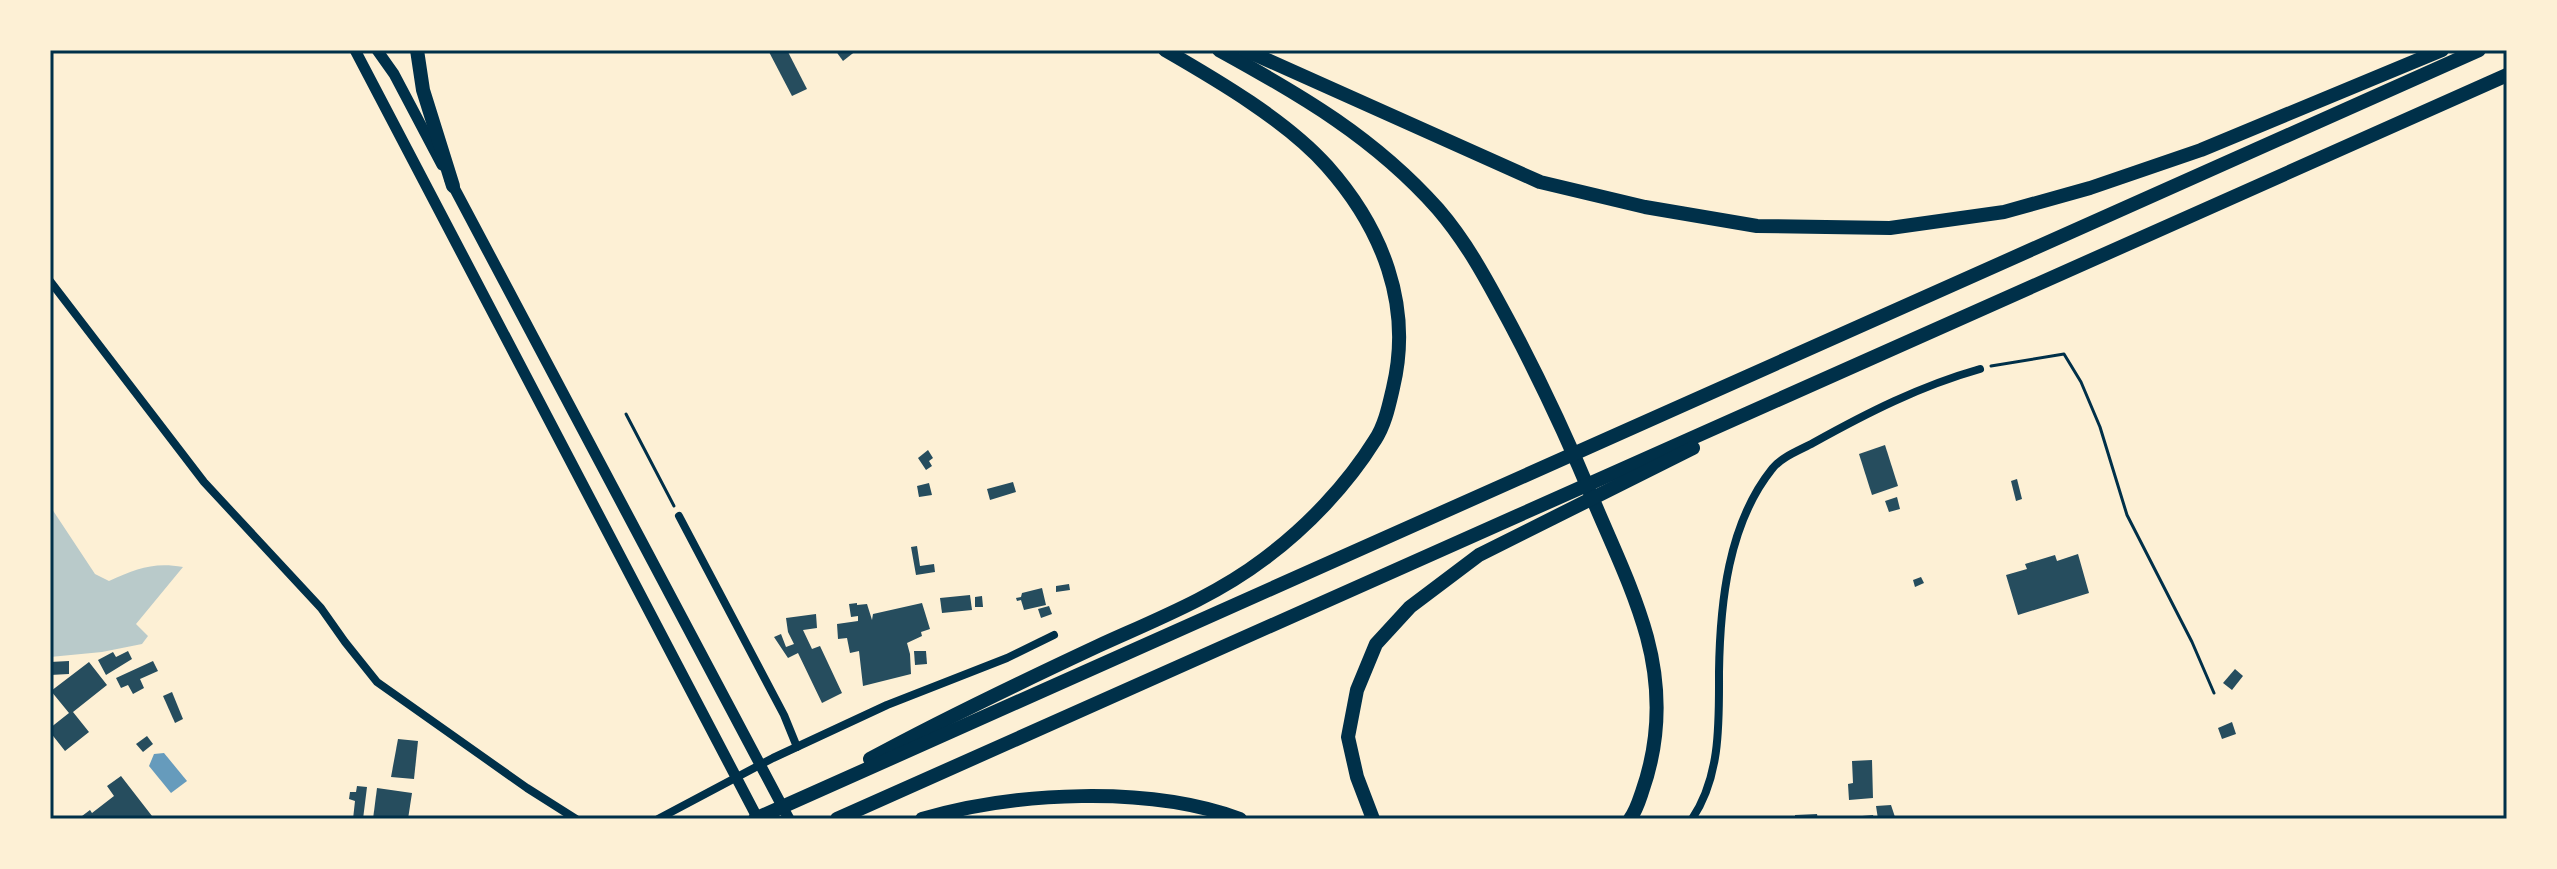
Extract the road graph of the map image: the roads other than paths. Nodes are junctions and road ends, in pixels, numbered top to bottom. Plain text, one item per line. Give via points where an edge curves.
1 (355, 50) edge
2 (377, 50) edge
3 (417, 50) edge
4 (1165, 50) edge
5 (1219, 50) edge
6 (1245, 50) edge
7 (2442, 50) edge
8 (2479, 50) edge
9 (2507, 75) edge
10 (453, 186) junction
11 (50, 281) edge
12 (1980, 369) road end
13 (1847, 371) junction
14 (679, 516) road end
15 (1054, 635) dead end
16 (797, 747) junction
17 (789, 811) edge
18 (576, 819) edge
19 (658, 819) edge
20 (757, 819) edge
21 (837, 819) edge
22 (922, 819) edge
23 (1240, 819) edge
24 (1373, 819) edge
25 (1630, 819) edge
26 (1692, 819) edge

1 - 20 main road
2 - 10 main road
3 - 10 highway via 423,90
4 - 17 highway via 1290,132 1326,165 1367,217 1386,257 1401,338 1377,438 1308,523 1211,594 964,708
5 - 25 highway via 1345,124 1438,210 1480,266 1538,377 1628,579 1647,640 1657,703 1656,741
6 - 7 highway via 1540,182 1757,226 1890,228 2004,212 2090,188 2201,150
8 - 17 highway
9 - 13 highway
10 - 17 main road
11 - 18 street via 204,482 321,608 377,682
12 - 26 street via 1938,380 1862,416 1774,465 1756,492 1734,544 1720,622 1716,762
13 - 21 highway
13 - 24 highway via 1479,555 1410,607 1376,644 1357,690 1348,737
14 - 16 street
15 - 16 street
16 - 19 street
17 - 20 highway
22 - 23 highway via 956,809 1053,797 1149,799

